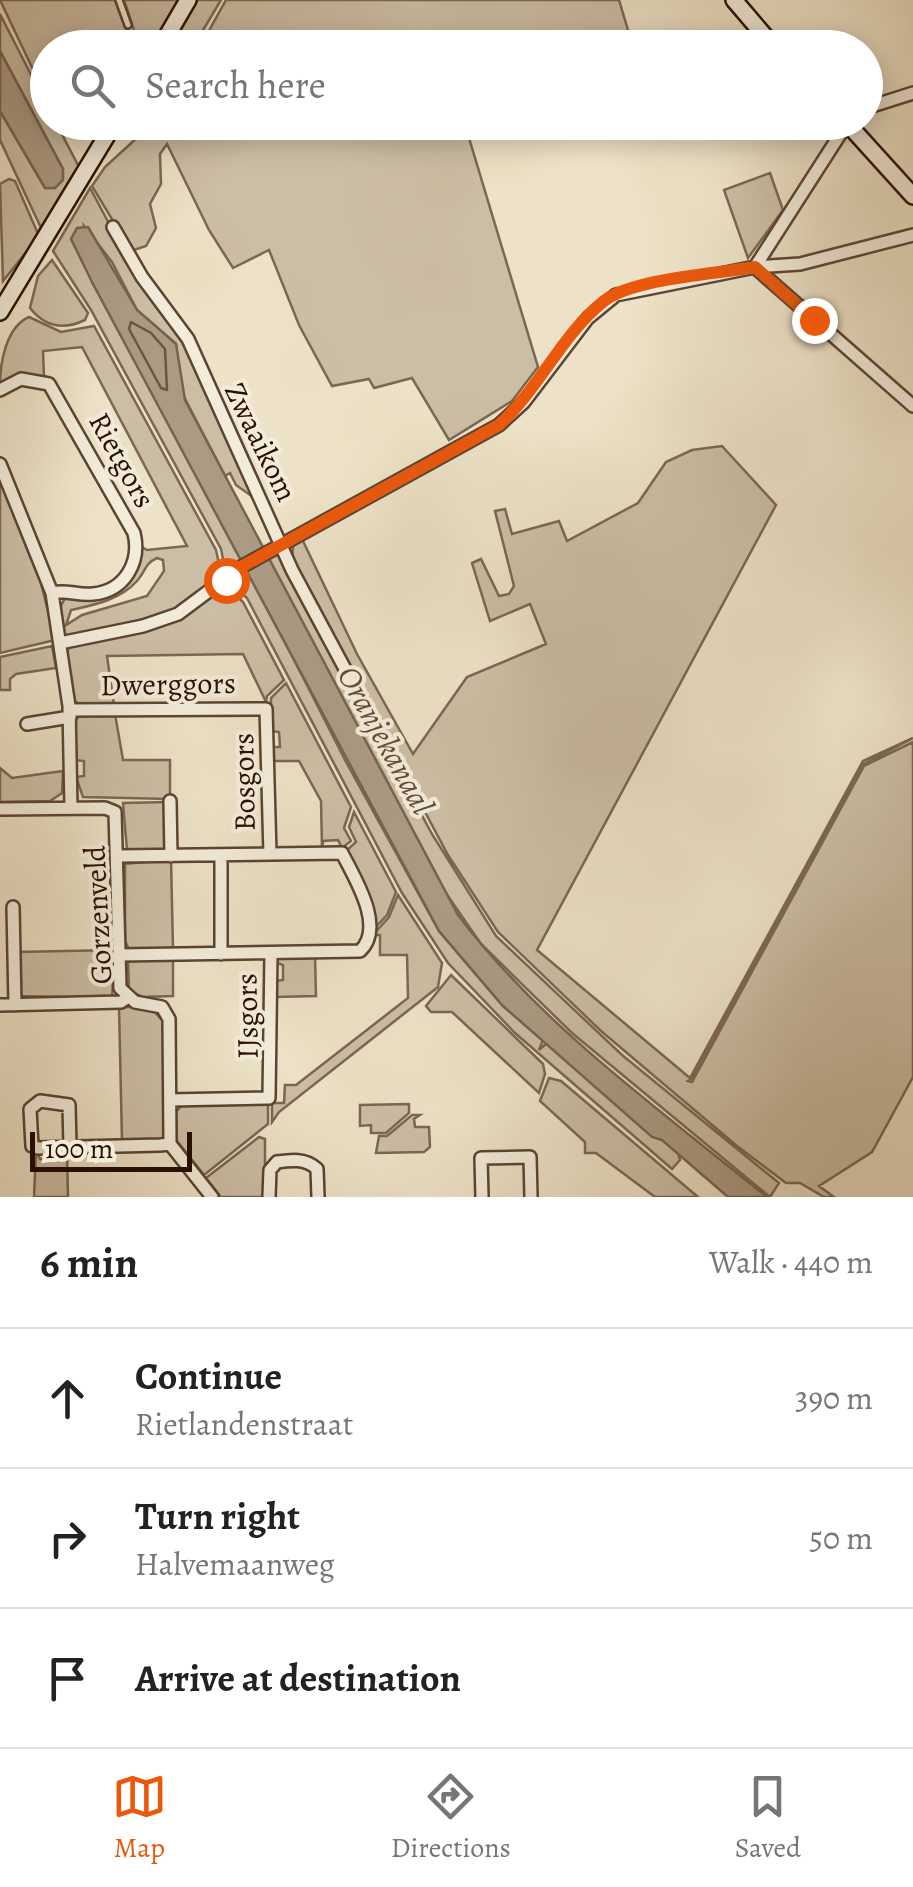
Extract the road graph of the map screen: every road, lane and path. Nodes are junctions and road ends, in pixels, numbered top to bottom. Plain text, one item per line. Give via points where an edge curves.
1 (119, 0) edge
2 (188, 0) edge
3 (734, 0) edge
4 (128, 25) dead end
5 (170, 30) edge
6 (760, 30) edge
7 (913, 93) edge
8 (883, 103) edge
9 (103, 140) edge
10 (836, 140) edge
11 (862, 140) edge
12 (913, 196) edge
13 (113, 227) dead end
14 (913, 234) edge
15 (755, 267) junction
16 (0, 312) edge
17 (0, 390) edge
18 (913, 406) edge
19 (0, 464) edge
20 (283, 546) junction
21 (52, 593) junction
22 (60, 642) junction
23 (266, 710) joint
24 (70, 714) junction
25 (27, 724) dead end
26 (382, 738) dead end
27 (170, 801) dead end
28 (71, 808) junction
29 (0, 809) edge
30 (270, 854) junction
31 (221, 855) junction
32 (119, 856) junction
33 (171, 856) junction
34 (13, 907) dead end
35 (271, 952) junction
36 (120, 954) junction
37 (221, 954) junction
38 (0, 956) edge
39 (14, 956) junction
40 (128, 998) junction
41 (0, 1005) edge
42 (15, 1005) junction
43 (170, 1100) junction
44 (170, 1144) junction
45 (70, 1147) junction
46 (212, 1197) edge
47 (268, 1197) edge
48 (318, 1197) edge
49 (482, 1197) edge
50 (531, 1197) edge

1 - 4 lane
2 - 5 street
3 - 6 street
7 - 8 street
9 - 16 street
10 - 15 street
11 - 12 street
13 - 20 street, Zwaaikom via 188,339
14 - 15 street via 800,264
15 - 18 street
15 - 20 street via 633,289 604,302 499,425
17 - 21 street, Rietgors via 21,379 49,384 134,533 134,560 122,581 96,594
19 - 21 street
20 - 22 street via 241,567 178,614
20 - 26 street, Zwaaikom
21 - 22 street, Gorzenveld
22 - 24 street, Gorzenveld
23 - 24 street, Dwerggors
23 - 30 street, Bosgors
24 - 25 street
24 - 28 street, Gorzenveld
27 - 33 street
28 - 29 street, Gorzenveld
28 - 32 street, Gorzenveld via 115,812
30 - 31 street, Bosgors
30 - 35 street, Bosgors via 342,853 367,902 366,948
31 - 33 street, Bosgors
31 - 37 street
32 - 33 street, Bosgors
32 - 36 street, Gorzenveld
34 - 39 street
35 - 37 street
35 - 43 street, IJsgors via 269,1098
36 - 37 street
36 - 40 street, Gorzenveld via 120,988
38 - 39 street
39 - 42 street
40 - 42 street
40 - 43 street, Gorzenveld via 162,1007 168,1019
41 - 42 street
43 - 44 street, Gorzenveld
44 - 45 street
44 - 46 street
45 - 45 street via 69,1105 40,1102 30,1109 32,1146
47 - 48 street via 270,1170 293,1161 317,1169
49 - 50 street via 481,1158 530,1157

